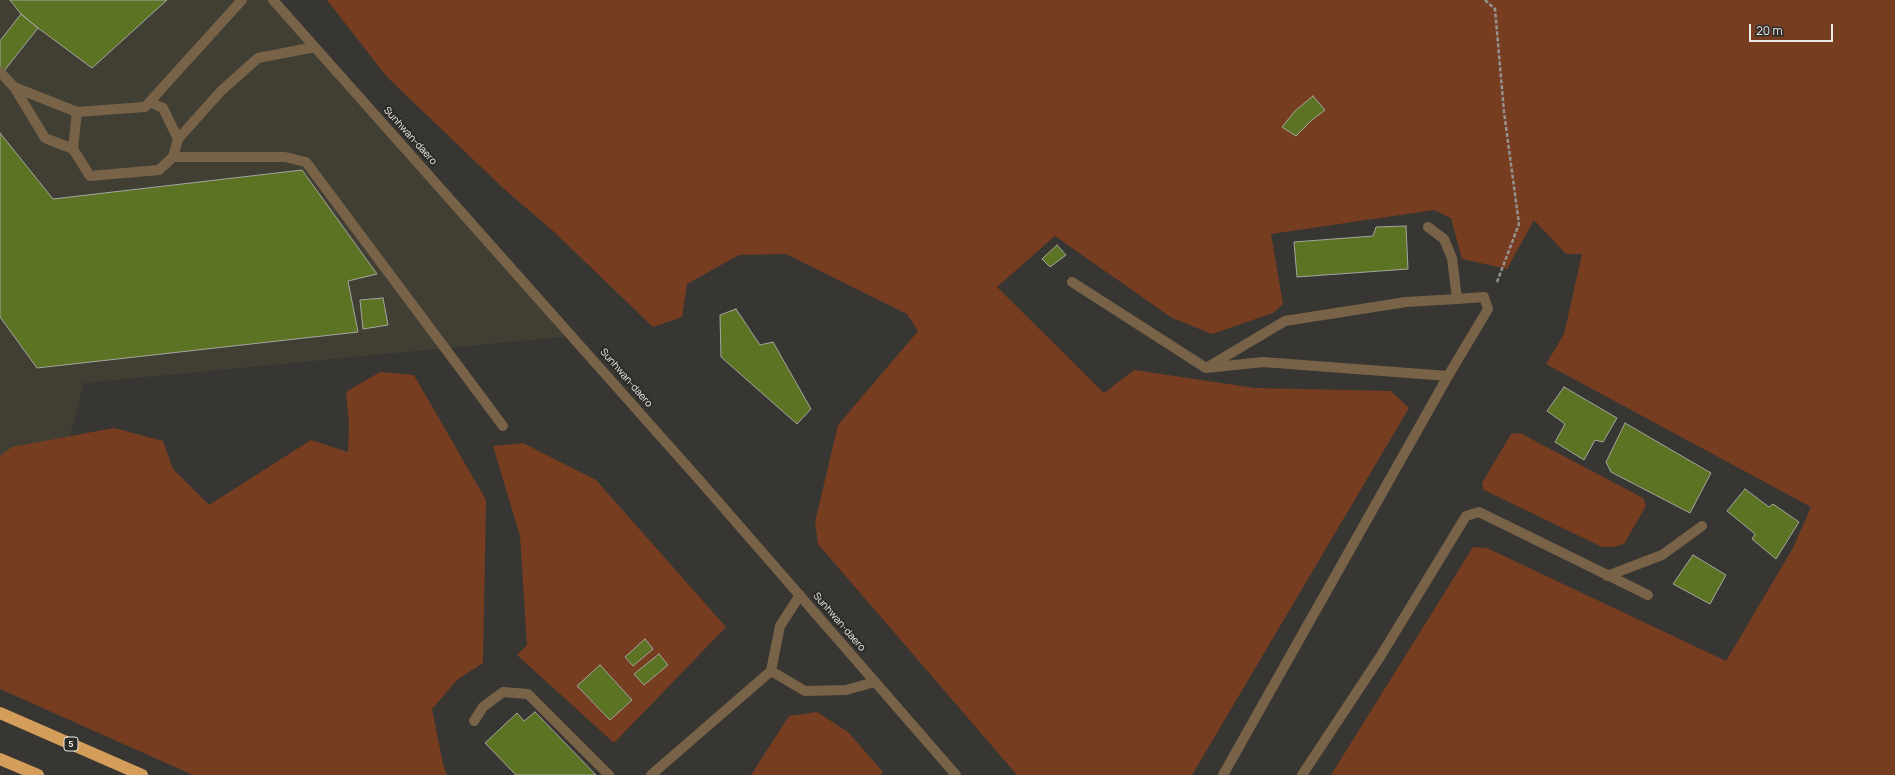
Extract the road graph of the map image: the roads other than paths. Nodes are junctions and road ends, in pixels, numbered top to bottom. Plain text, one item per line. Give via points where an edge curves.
1 (242, 0) edge
2 (273, 0) edge
3 (315, 47) junction
4 (0, 72) edge
5 (14, 87) junction
6 (150, 102) junction
7 (77, 112) junction
8 (178, 139) junction
9 (73, 149) junction
10 (173, 157) junction
11 (1428, 227) dead end
12 (1072, 282) dead end
13 (1456, 299) junction
14 (1206, 368) junction
15 (1448, 376) junction
16 (503, 426) dead end
17 (1702, 526) dead end
18 (1607, 576) junction
19 (800, 595) junction
20 (1648, 595) dead end
21 (771, 672) junction
22 (875, 682) junction
23 (0, 713) edge
24 (474, 721) dead end
25 (0, 759) edge
26 (38, 775) edge
27 (142, 775) edge
28 (609, 775) edge
29 (651, 775) edge
30 (956, 775) edge
31 (1223, 775) edge
32 (1302, 775) edge

1 - 6 street
2 - 3 street, Sunhwan-daero
3 - 8 street via 258,58 220,91
3 - 19 street, Sunhwan-daero
4 - 5 street
5 - 7 street
5 - 9 street via 45,138
6 - 7 street via 145,108
6 - 8 street via 163,108
7 - 9 street
8 - 10 street
9 - 10 street via 90,176 159,170
10 - 16 street via 285,158 306,162
11 - 13 street via 1444,239 1452,258
12 - 14 street
13 - 14 street via 1406,302 1285,321
13 - 15 street via 1484,298 1488,309
14 - 15 street via 1263,362
15 - 31 street
17 - 18 street via 1662,555
18 - 20 street
18 - 32 street via 1479,512 1466,516 1380,657
19 - 21 street via 780,626
19 - 22 street, Sunhwan-daero
21 - 22 street via 805,691 846,690
21 - 29 street
22 - 30 street, Sunhwan-daero
23 - 27 highway, 5
24 - 28 street via 483,707 503,692 528,694
25 - 26 highway

